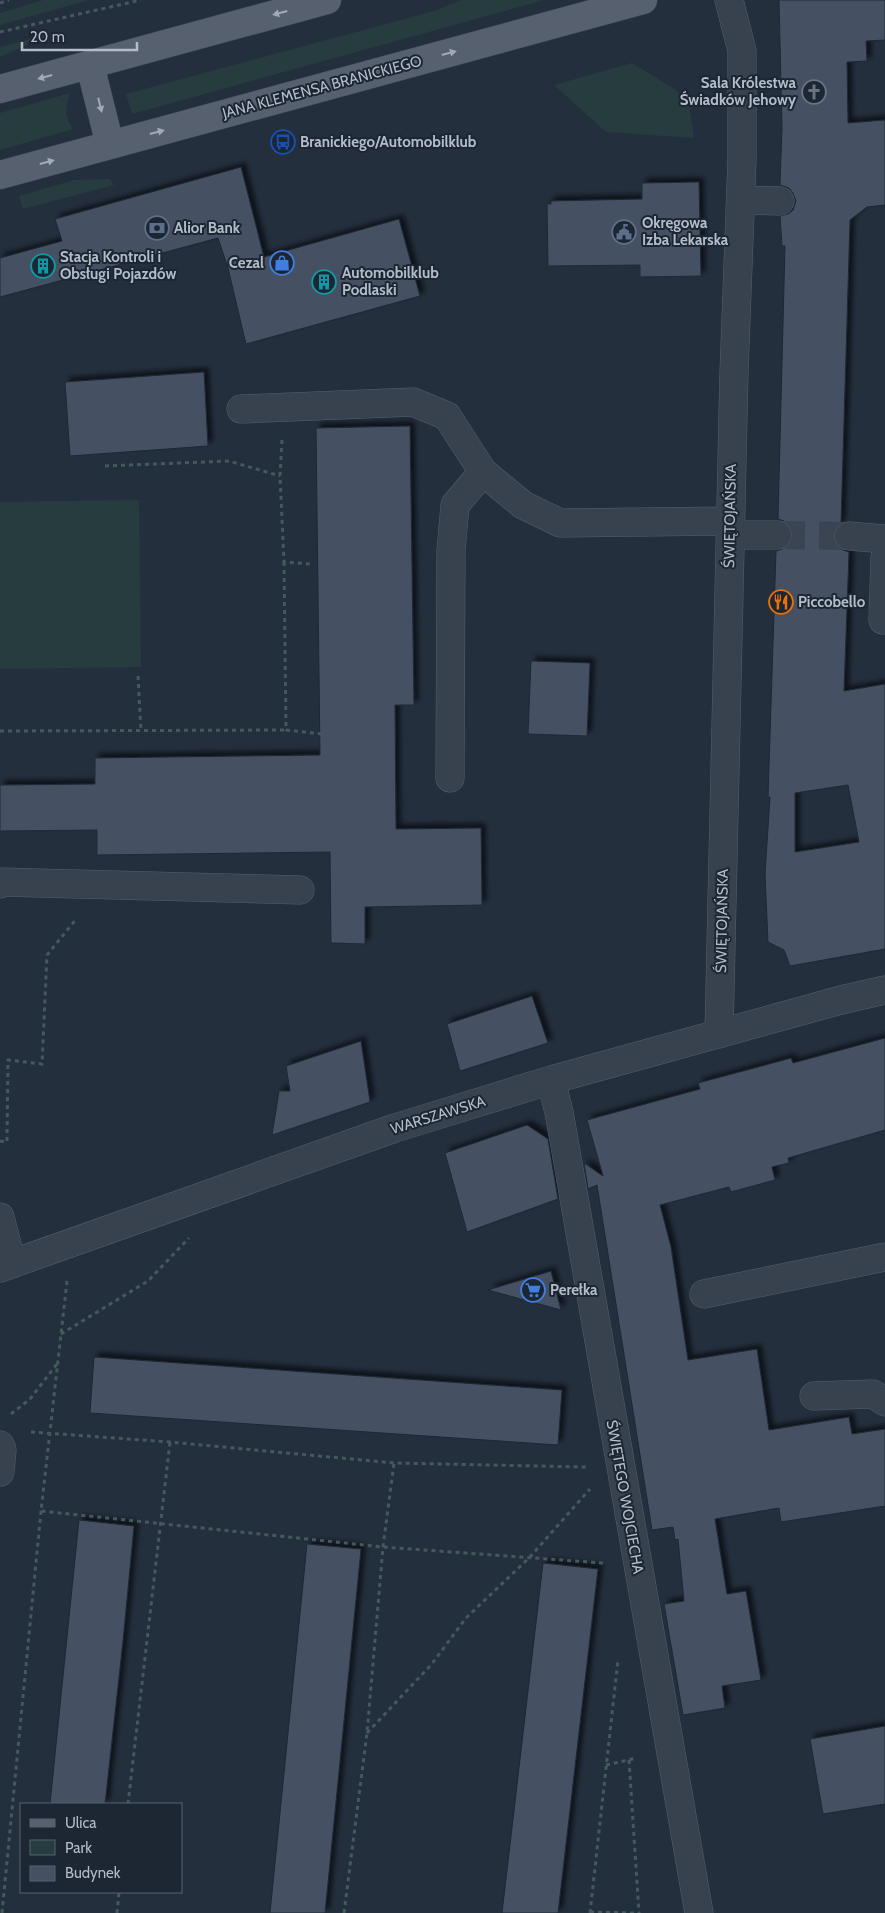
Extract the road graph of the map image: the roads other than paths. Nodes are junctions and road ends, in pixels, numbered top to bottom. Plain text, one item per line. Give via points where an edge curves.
1 (328, 0) edge
2 (643, 0) edge
3 (729, 0) edge
4 (90, 65) junction
5 (0, 89) edge
6 (110, 145) junction
7 (0, 175) edge
8 (742, 200) junction
9 (780, 201) dead end
10 (241, 409) dead end
11 (483, 472) junction
12 (730, 528) junction
13 (777, 535) tunnel mouth
14 (849, 536) tunnel mouth
15 (885, 539) edge
16 (885, 558) edge
17 (885, 620) edge
18 (450, 778) dead end
19 (0, 884) edge
20 (300, 890) dead end
21 (885, 990) edge
22 (719, 1034) junction
23 (551, 1080) junction
24 (0, 1217) edge
25 (885, 1257) edge
26 (6, 1266) edge
27 (704, 1294) dead end
28 (814, 1396) dead end
29 (885, 1402) edge
30 (0, 1444) edge
31 (0, 1472) edge
32 (699, 1913) edge

1 -> 4 main road
6 -> 2 main road, JANA KLEMENSA BRANICKIEGO
3 - 8 street, ŚWIĘTOJAŃSKA via 742,51
4 -> 5 main road
4 -> 6 main road
7 -> 6 main road, JANA KLEMENSA BRANICKIEGO
8 - 9 street
8 - 12 street, ŚWIĘTOJAŃSKA
10 - 11 street via 413,402 447,416
11 - 12 street via 523,505 560,523
11 - 18 street via 455,505 451,551
12 - 13 street
12 - 22 street, ŚWIĘTOJAŃSKA
14 - 15 street
16 - 17 street
19 - 20 street
21 - 22 street, WARSZAWSKA
22 - 23 street, WARSZAWSKA
23 - 26 street, WARSZAWSKA via 395,1128
23 - 32 street, ŚWIĘTEGO WOJCIECHA
24 - 26 street
25 - 27 street
28 - 29 street via 873,1394
30 - 31 street

